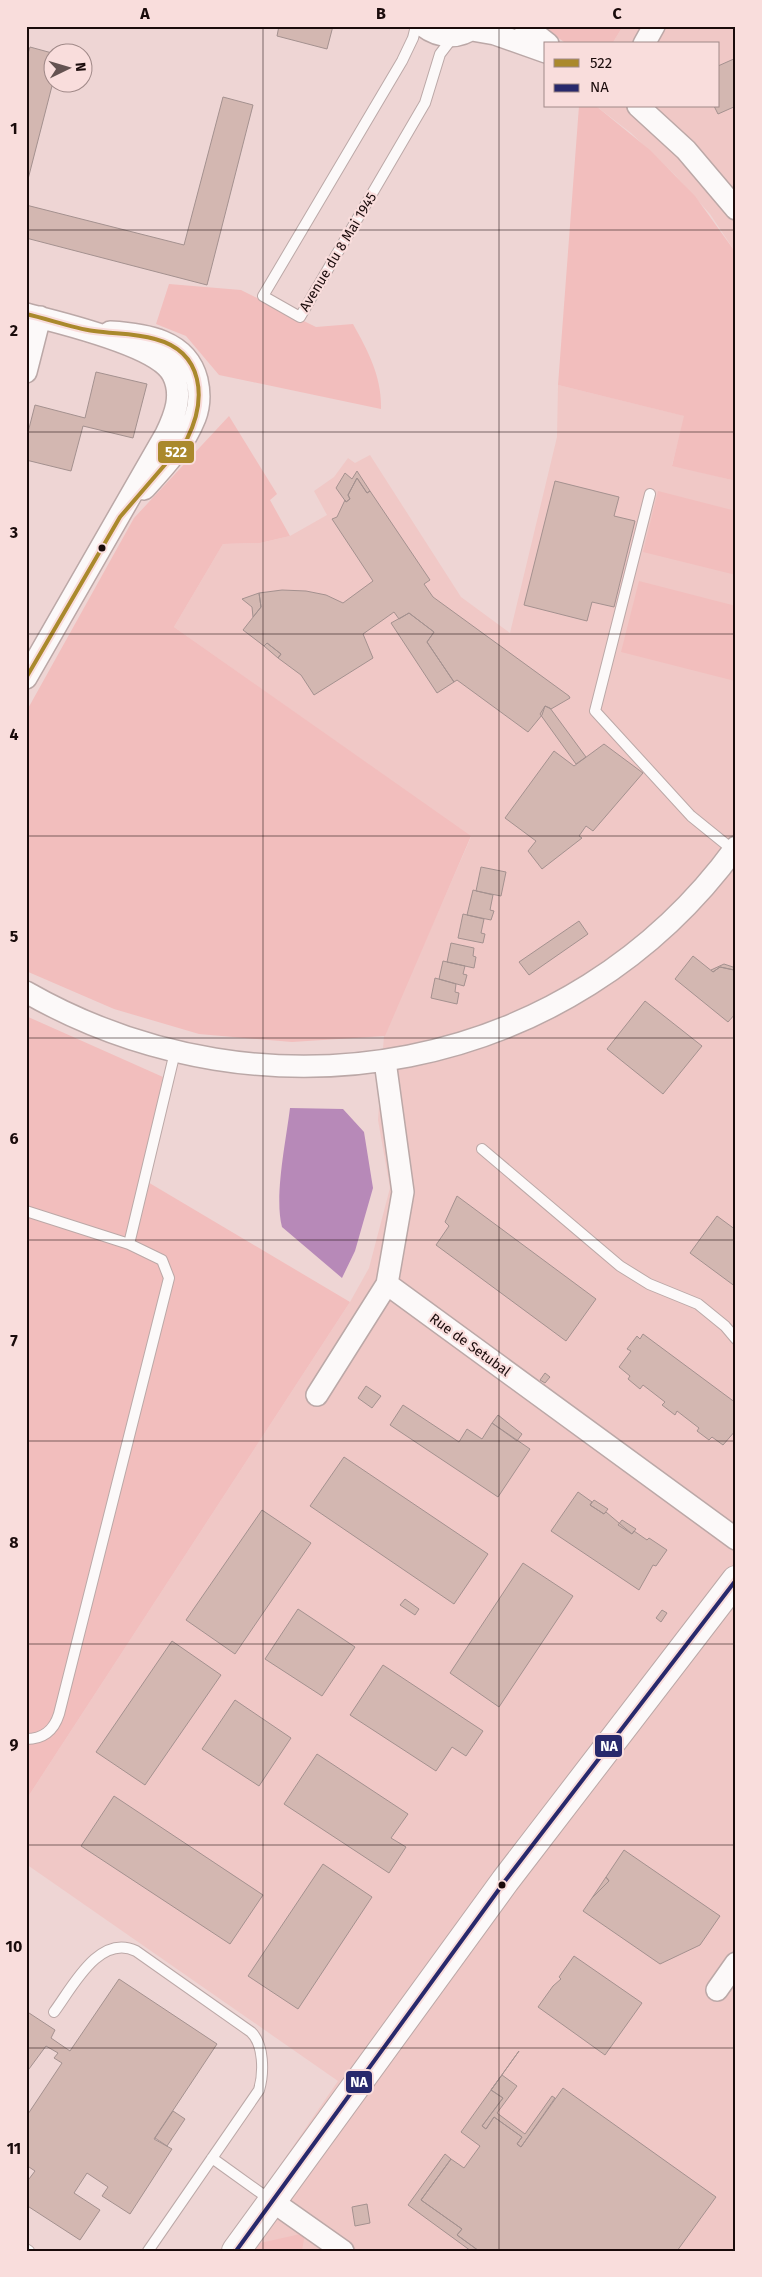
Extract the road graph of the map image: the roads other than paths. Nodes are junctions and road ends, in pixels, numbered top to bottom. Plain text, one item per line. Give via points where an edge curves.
1 (416, 26) edge
2 (423, 26) edge
3 (525, 26) edge
4 (654, 26) edge
5 (467, 31) edge
6 (545, 42) edge
7 (645, 42) edge
8 (544, 51) edge
9 (640, 108) edge
10 (736, 209) edge
11 (33, 316) edge
12 (26, 372) edge
13 (650, 494) dead end
14 (26, 678) edge
15 (735, 850) edge
16 (26, 992) edge
17 (175, 1052) junction
18 (385, 1061) junction
19 (482, 1149) dead end
20 (26, 1211) edge
21 (130, 1244) junction
22 (388, 1284) junction
23 (736, 1339) edge
24 (317, 1395) dead end
25 (736, 1540) edge
26 (736, 1580) edge
27 (26, 1739) edge
28 (736, 1963) edge
29 (716, 1990) dead end
30 (54, 2012) dead end
31 (212, 2158) junction
32 (272, 2201) junction
33 (148, 2251) edge
34 (236, 2251) edge
35 (343, 2251) edge

1 - 5 lane, Avenue du 8 Mai 1945 via 402,61 263,296 300,317 426,103 440,54
2 - 5 street via 438,34
3 - 6 street
4 - 7 street
5 - 8 street via 495,34
9 - 10 street via 686,150
11 - 12 street
11 - 14 street via 94,331 144,336 168,344 190,364 199,390 199,408 181,446 121,516
13 - 15 lane via 595,711 691,816
15 - 18 street via 664,926 621,962 588,984 537,1013 487,1034 433,1051
16 - 17 street via 103,1030
17 - 18 street via 234,1063 286,1067
17 - 21 lane
18 - 22 street via 403,1192
19 - 23 lane via 620,1266 649,1284 698,1304 726,1326
20 - 21 lane
21 - 27 lane via 162,1260 169,1278 59,1714 53,1727 41,1738
22 - 24 street
22 - 25 street, Rue de Setubal
26 - 32 street via 505,1881
28 - 29 street
30 - 31 lane via 99,1954 112,1948 125,1948 136,1951 255,2036 260,2048 259,2090
31 - 32 lane
31 - 33 lane
32 - 34 street
32 - 35 street

